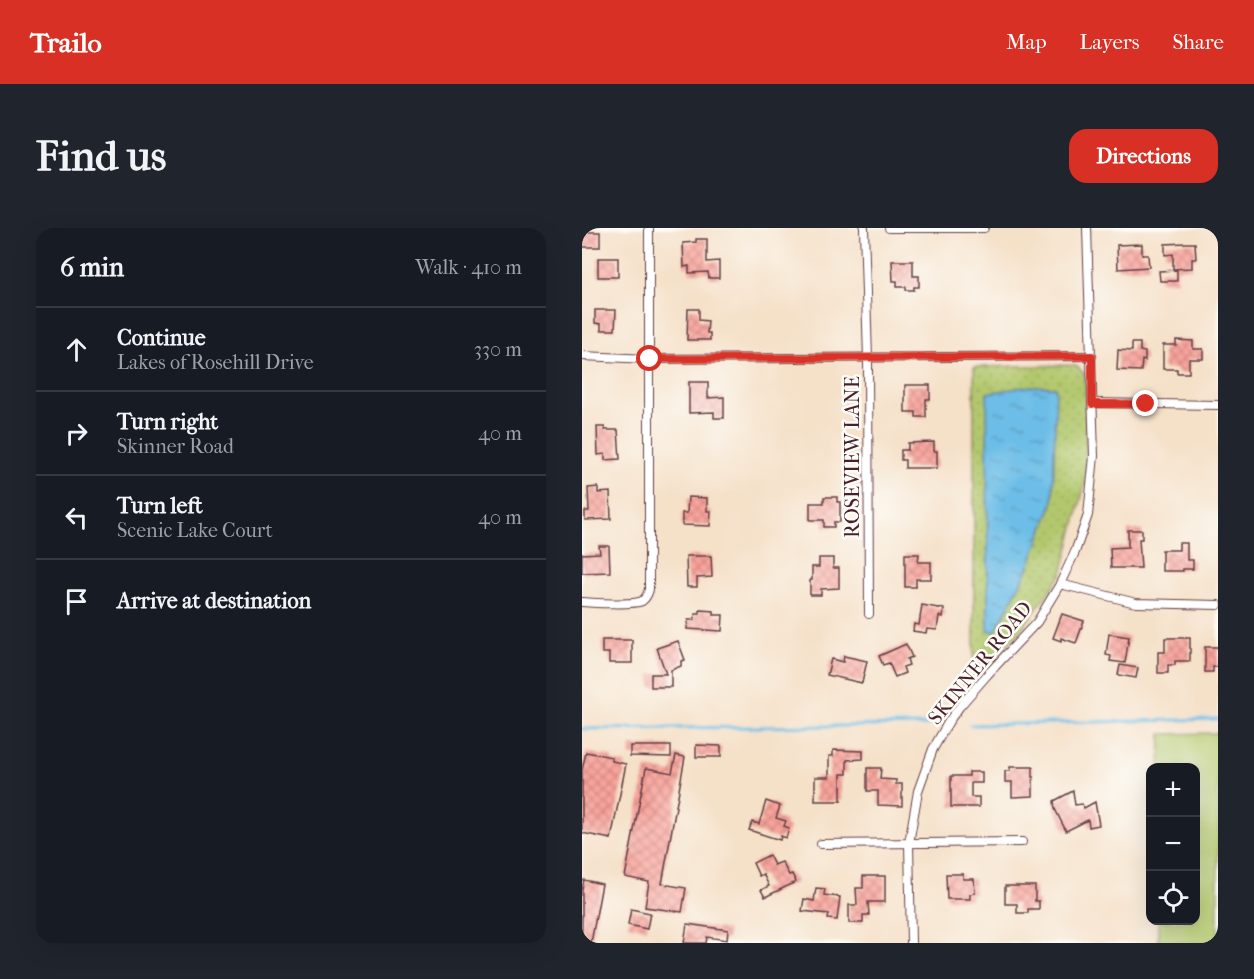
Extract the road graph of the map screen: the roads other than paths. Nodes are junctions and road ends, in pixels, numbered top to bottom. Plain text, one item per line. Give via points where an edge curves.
1 (650, 228) edge
2 (864, 228) edge
3 (889, 228) edge
4 (984, 228) edge
5 (1087, 228) edge
6 (582, 356) edge
7 (1092, 356) junction
8 (868, 358) junction
9 (650, 359) junction
10 (1092, 404) junction
11 (1218, 405) edge
12 (1060, 584) junction
13 (582, 602) edge
14 (1218, 605) edge
15 (869, 614) dead end
16 (1022, 842) dead end
17 (909, 843) junction
18 (821, 844) dead end
19 (911, 943) edge

1 - 9 street
2 - 8 street, ROSEVIEW LANE
3 - 4 street
5 - 7 street, SKINNER ROAD
6 - 9 street
7 - 8 street
7 - 10 street, SKINNER ROAD
8 - 9 street
8 - 15 street, ROSEVIEW LANE
9 - 13 street via 650,589 643,601 633,604
10 - 11 street
10 - 12 street, SKINNER ROAD via 1094,456 1088,515
12 - 14 street via 1136,603
12 - 17 street, SKINNER ROAD via 1037,622 949,721 933,749 918,791
16 - 17 street
17 - 18 street
17 - 19 street, SKINNER ROAD

